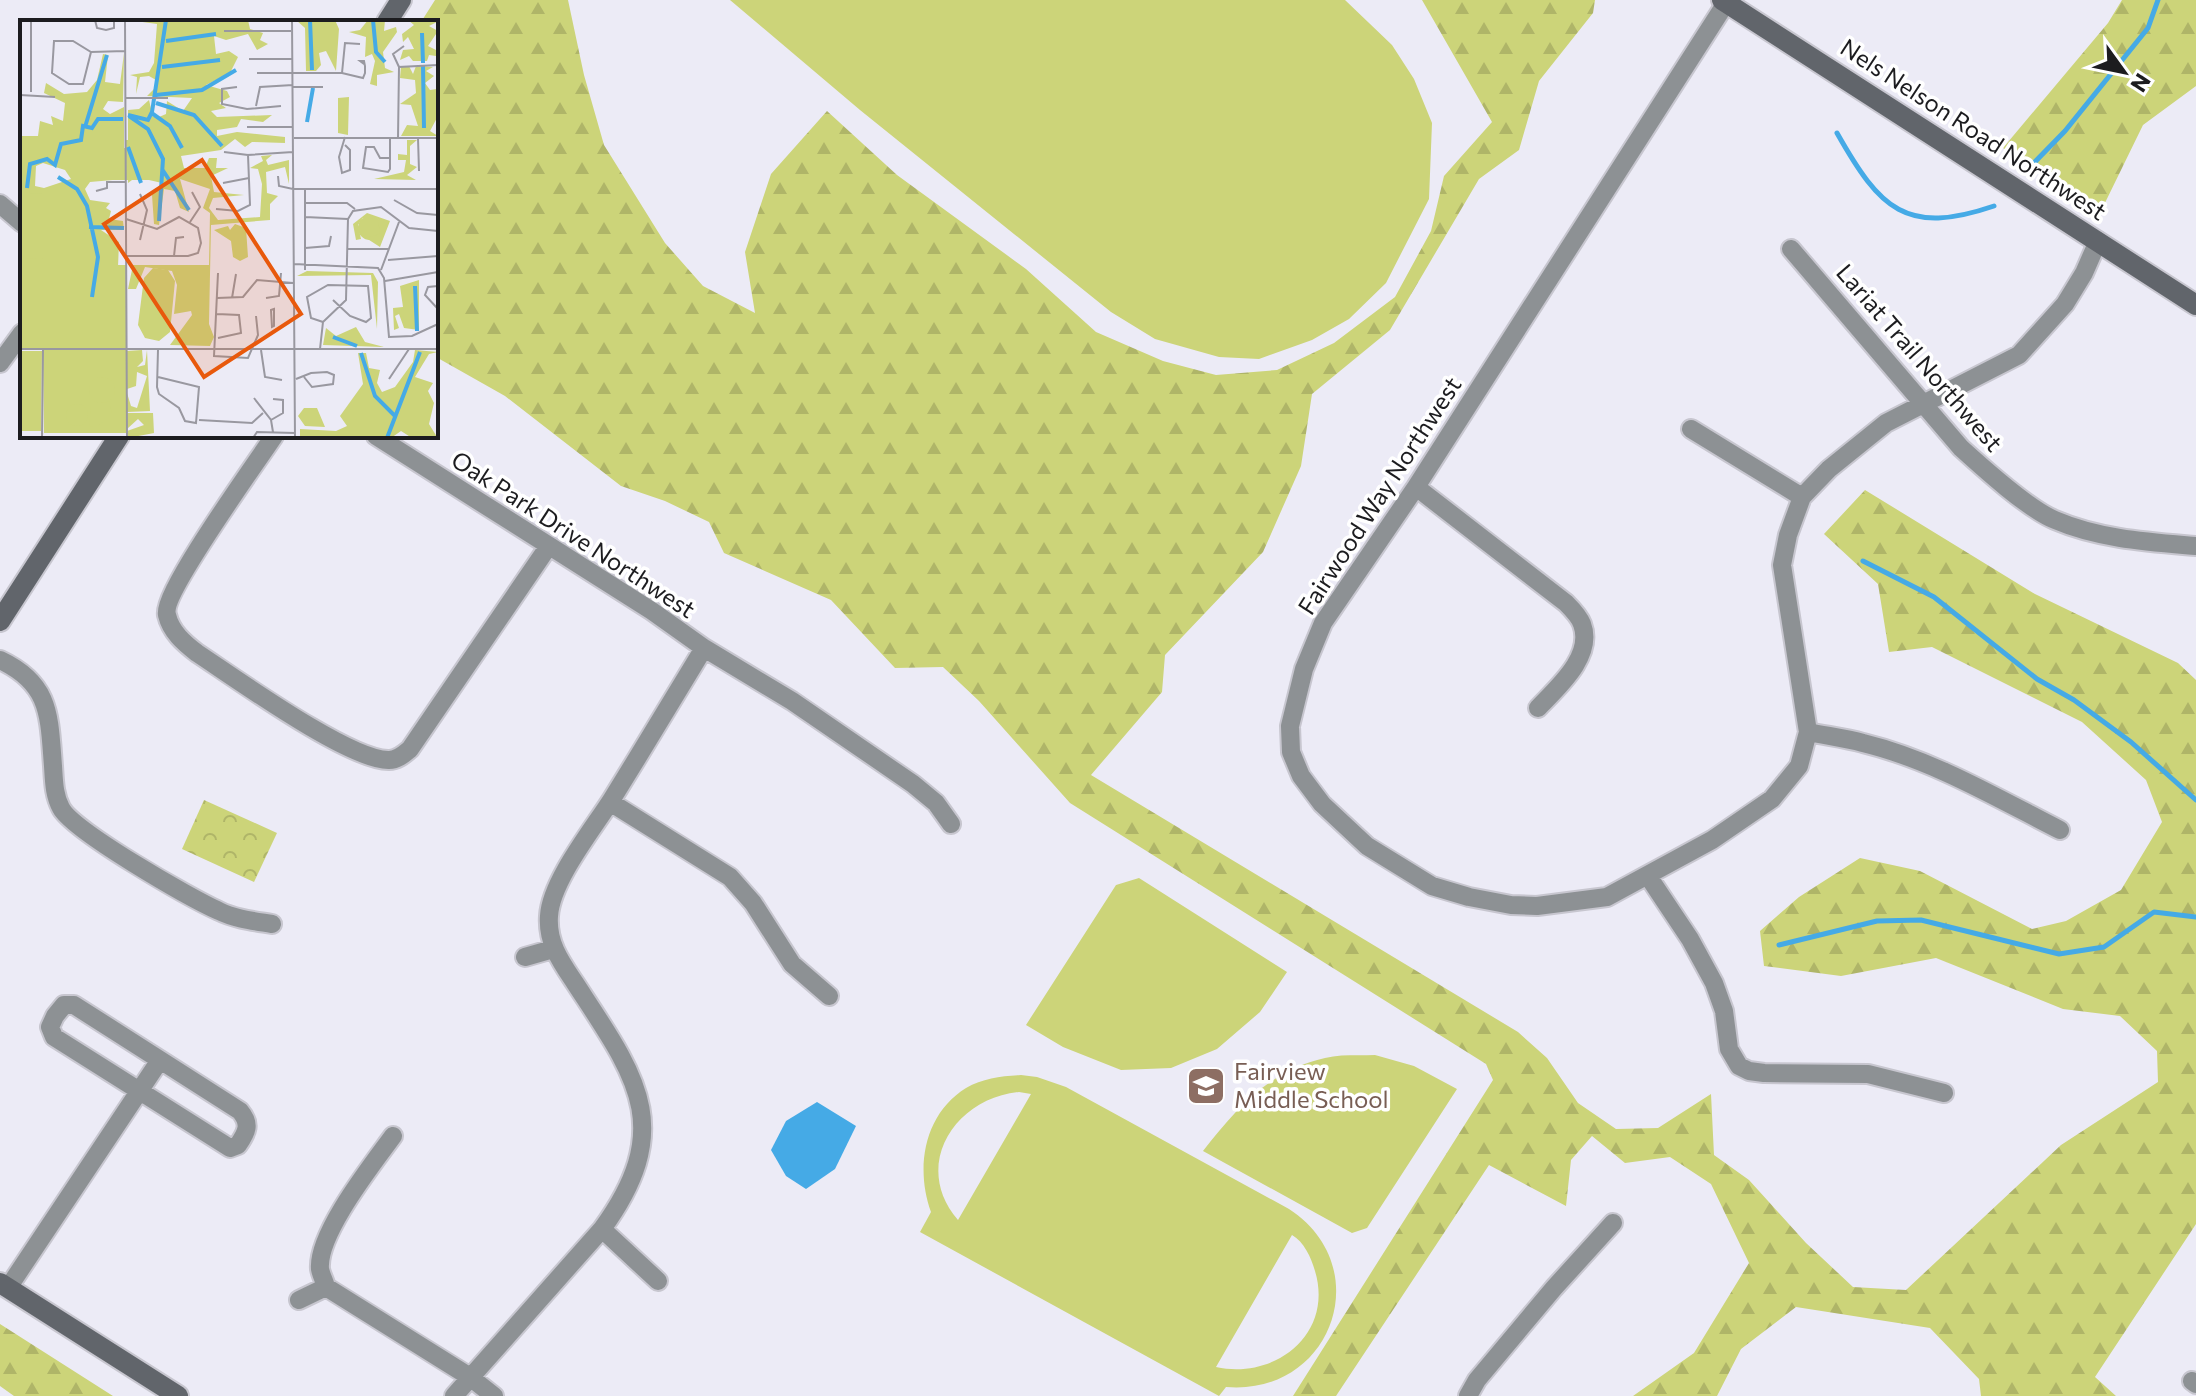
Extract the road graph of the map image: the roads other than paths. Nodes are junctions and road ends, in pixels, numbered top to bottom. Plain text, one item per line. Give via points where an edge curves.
1 (401, 0) edge
2 (1724, 1) edge
3 (388, 20) edge
4 (0, 204) edge
5 (20, 221) edge
6 (2098, 241) junction
7 (1791, 249) dead end
8 (2196, 305) edge
9 (20, 336) edge
10 (0, 363) edge
11 (1923, 402) junction
12 (1691, 429) dead end
13 (118, 438) edge
14 (273, 438) edge
15 (379, 438) edge
16 (1416, 487) junction
17 (1802, 497) junction
18 (2196, 546) edge
19 (548, 547) junction
20 (0, 621) edge
21 (704, 648) junction
22 (0, 660) edge
23 (1538, 708) dead end
24 (1808, 732) junction
25 (610, 802) junction
26 (951, 824) dead end
27 (2060, 830) dead end
28 (1648, 876) junction
29 (272, 924) dead end
30 (553, 949) junction
31 (525, 957) dead end
32 (829, 996) dead end
33 (160, 1060) junction
34 (139, 1091) junction
35 (1944, 1093) dead end
36 (393, 1136) dead end
37 (1613, 1223) dead end
38 (602, 1229) junction
39 (658, 1281) dead end
40 (4, 1286) edge
41 (326, 1287) junction
42 (299, 1300) dead end
43 (470, 1377) junction
44 (178, 1396) edge
45 (454, 1396) edge
46 (494, 1396) edge
47 (1468, 1396) edge

1 - 3 street
2 - 6 street, Nels Nelson Road Northwest
2 - 16 street, Fairwood Way Northwest
4 - 5 street
6 - 8 street, Nels Nelson Road Northwest
6 - 11 street, Fairwood Way Northwest via 2065,304 2019,355
7 - 11 street, Lariat Trail Northwest
9 - 10 street
11 - 17 street, Fairwood Way Northwest via 1865,438
11 - 18 street, Lariat Trail Northwest via 1961,448 2051,519 2094,534
12 - 17 street
13 - 20 street
14 - 19 street via 186,568 166,604 166,615 177,636 197,653 351,751 388,760 410,749
15 - 19 street, Oak Park Drive Northwest
16 - 23 street via 1566,603 1581,621 1584,643 1576,665
16 - 28 street, Fairwood Way Northwest via 1323,623 1304,669 1290,726 1291,752 1301,776 1367,846 1432,886 1469,897 1537,906 1607,897
17 - 24 street, Fairwood Way Northwest via 1782,565
19 - 21 street, Oak Park Drive Northwest
21 - 25 street
21 - 26 street, Oak Park Drive Northwest via 913,784
22 - 29 street via 38,688 50,724 55,792 69,819 118,854 219,911
24 - 27 street via 1907,757
24 - 28 street, Fairwood Way Northwest via 1799,766 1772,799
25 - 30 street via 556,892 549,916
25 - 32 street via 730,877 792,964
28 - 35 street via 1714,983 1729,1049 1739,1066 1764,1073 1868,1074
30 - 31 street
30 - 38 street via 607,1033 642,1106 644,1139 620,1204
33 - 34 street
33 - 34 street via 74,1005 64,1005 55,1016 50,1027 54,1037
33 - 34 street via 240,1111 248,1127 243,1138 230,1148
34 - 40 street
36 - 41 street via 324,1245 320,1268
37 - 47 street via 1544,1299
38 - 39 street
38 - 43 street
40 - 44 street
41 - 42 street
41 - 43 street
43 - 45 street
43 - 46 street

